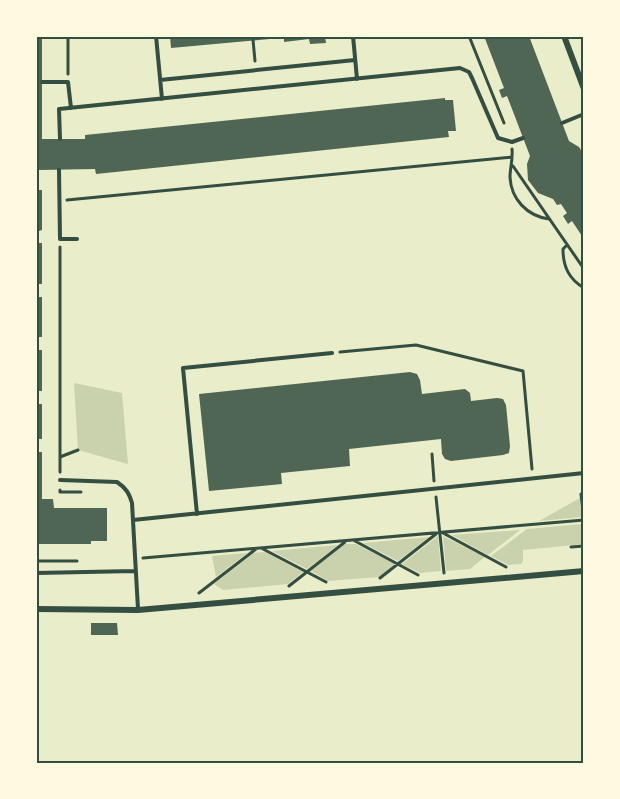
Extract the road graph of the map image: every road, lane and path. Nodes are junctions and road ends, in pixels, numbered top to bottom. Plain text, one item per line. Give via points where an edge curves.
1 (68, 36) edge
2 (156, 36) edge
3 (353, 36) edge
4 (469, 36) edge
5 (564, 36) edge
6 (355, 60) junction
7 (357, 79) junction
8 (160, 80) junction
9 (42, 82) dead end
10 (68, 82) junction
11 (584, 89) edge
12 (162, 99) junction
13 (71, 108) junction
14 (584, 114) edge
15 (562, 123) dead end
16 (523, 138) dead end
17 (60, 139) dead end
18 (512, 142) junction
19 (512, 157) junction
20 (513, 166) junction
21 (59, 170) dead end
22 (60, 201) junction
23 (549, 219) junction
24 (60, 239) junction
25 (77, 239) dead end
26 (566, 246) junction
27 (584, 269) edge
28 (584, 288) edge
29 (333, 353) joint
30 (78, 450) dead end
31 (432, 454) dead end
32 (60, 457) junction
33 (584, 473) edge
34 (533, 478) junction
35 (60, 480) junction
36 (435, 489) junction
37 (89, 492) dead end
38 (581, 494) dead end
39 (197, 514) junction
40 (133, 520) junction
41 (584, 520) edge
42 (440, 533) junction
43 (347, 540) junction
44 (354, 540) junction
45 (584, 546) edge
46 (259, 548) junction
47 (571, 548) dead end
48 (142, 558) dead end
49 (36, 561) edge
50 (80, 561) dead end
51 (398, 564) junction
52 (507, 567) dead end
53 (135, 571) junction
54 (584, 571) edge
55 (307, 572) junction
56 (36, 573) edge
57 (444, 573) dead end
58 (418, 575) dead end
59 (380, 578) dead end
60 (327, 583) dead end
61 (289, 586) dead end
62 (198, 594) dead end
63 (36, 609) edge
64 (138, 610) junction

1 - 10 path
2 - 8 lane
3 - 6 lane
4 - 18 path
5 - 11 street
6 - 7 lane
6 - 8 lane
7 - 12 lane
7 - 18 lane via 465,70 498,138
8 - 12 lane
9 - 10 lane
10 - 13 lane
12 - 13 lane
13 - 17 lane via 59,109
14 - 15 lane
16 - 18 lane
18 - 19 path
19 - 20 path
19 - 22 path
20 - 23 path
20 - 23 path via 510,175 515,196 527,211
21 - 22 lane
22 - 24 lane
23 - 26 path
24 - 25 lane
24 - 32 path
26 - 27 path
26 - 28 path via 565,267
29 - 34 path via 416,345 523,371
29 - 39 lane via 183,368
30 - 32 path
31 - 36 path
32 - 35 path
33 - 34 lane
34 - 36 lane
35 - 37 path via 60,492
35 - 40 lane via 117,482 129,493
36 - 39 lane
36 - 42 path
38 - 41 path
39 - 40 lane
40 - 53 lane
41 - 42 path
42 - 44 path
42 - 51 path
42 - 52 path
42 - 57 path
43 - 44 path
43 - 46 path
43 - 55 path
44 - 51 path
45 - 47 path
46 - 48 path
46 - 55 path
46 - 62 path
49 - 50 path
51 - 58 path
51 - 59 path
53 - 56 lane
53 - 64 lane
54 - 64 street
55 - 60 path
55 - 61 path
63 - 64 street

